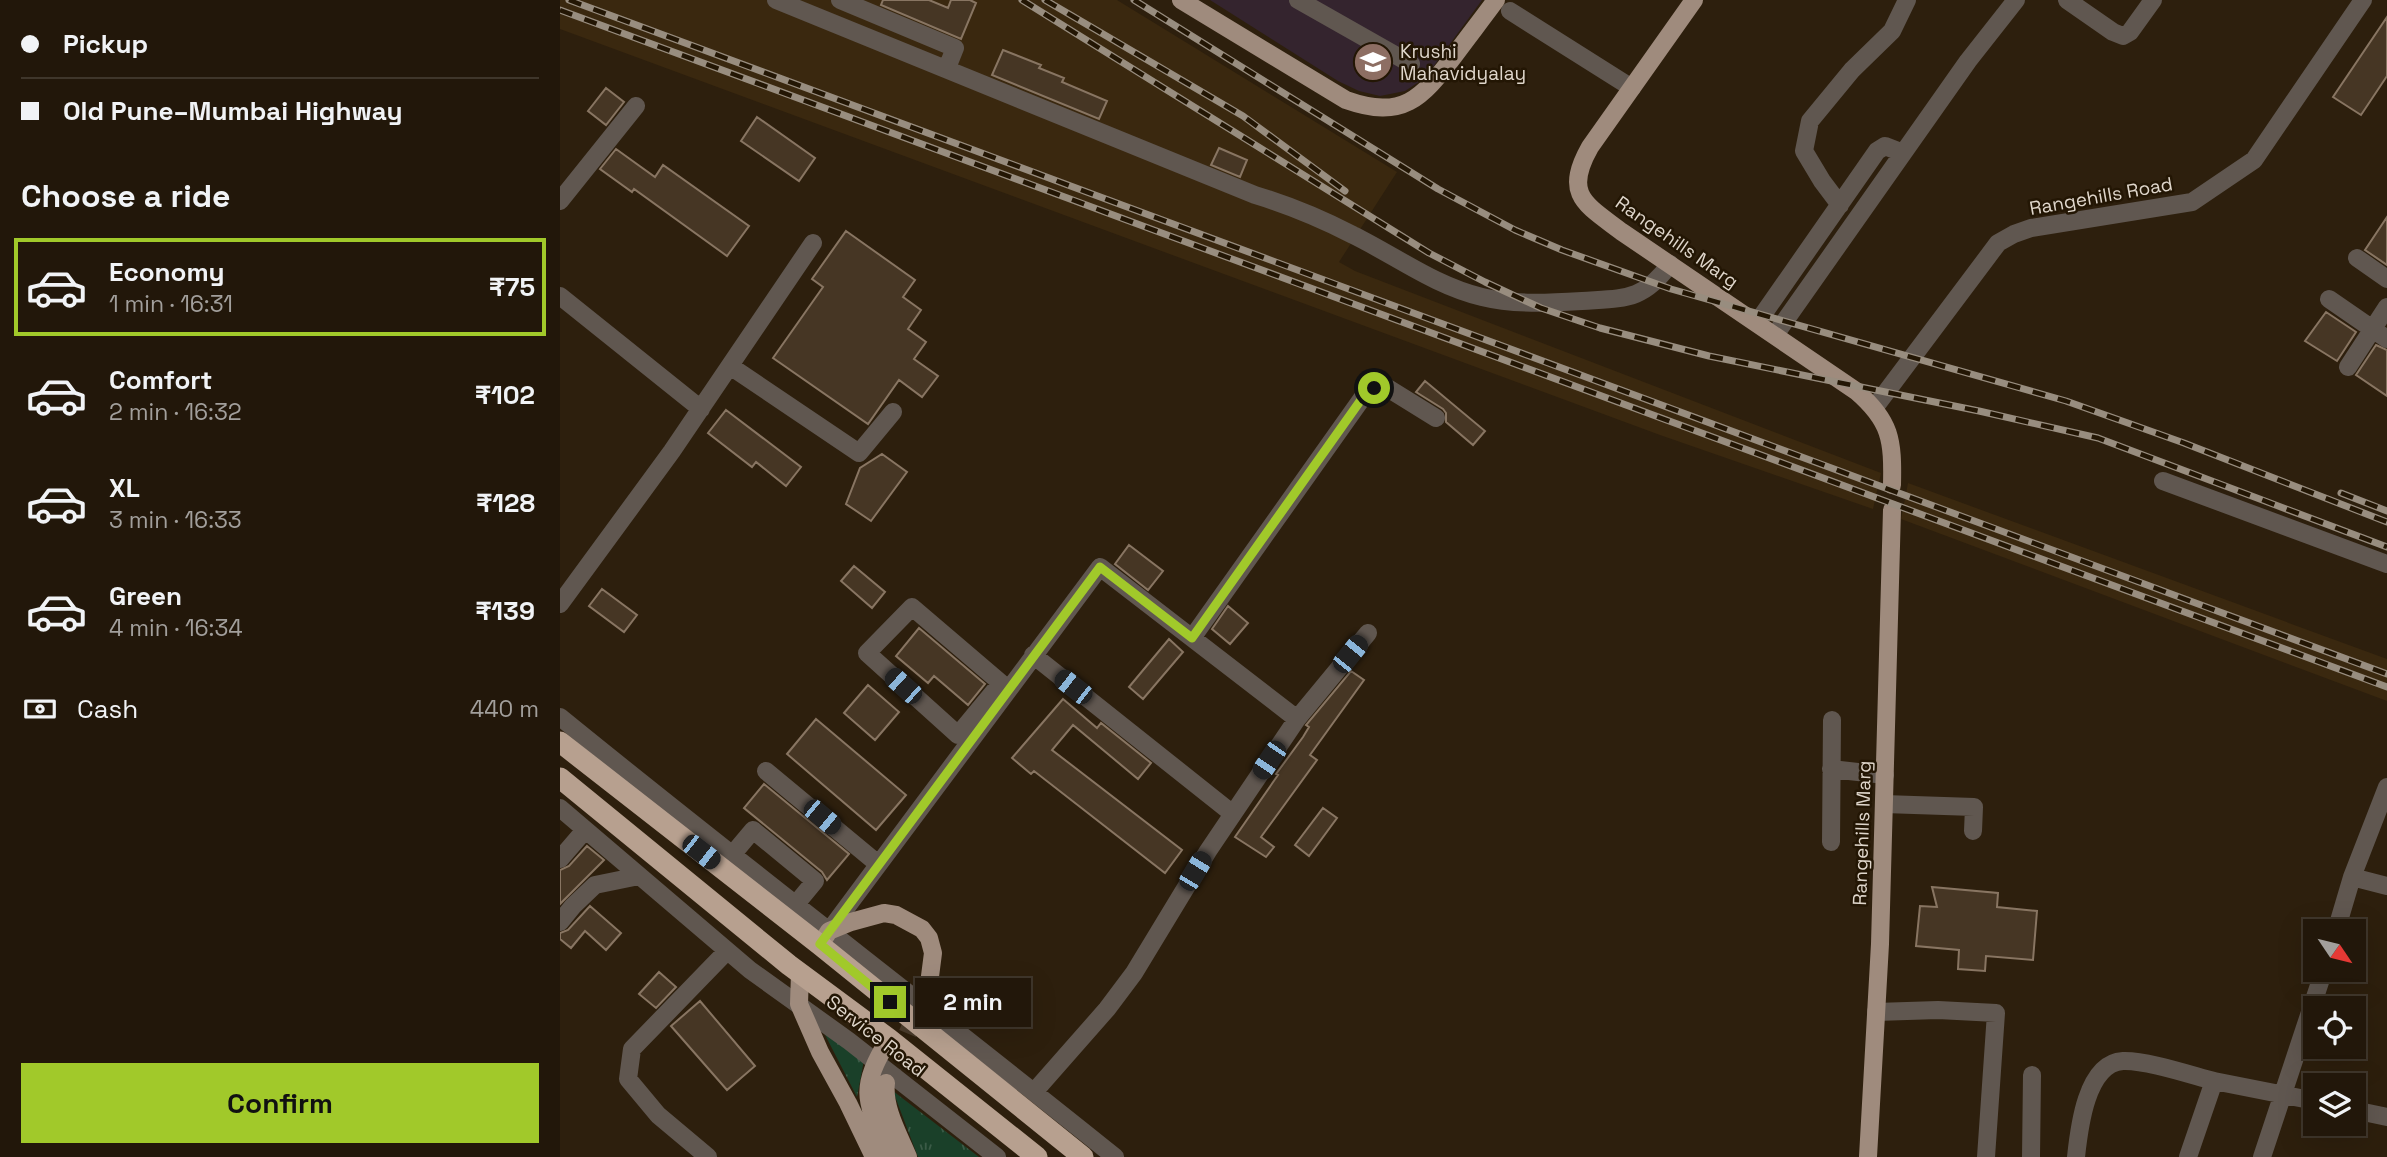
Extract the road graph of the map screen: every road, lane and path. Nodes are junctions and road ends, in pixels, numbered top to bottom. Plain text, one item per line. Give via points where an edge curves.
1 (776, 0) edge
2 (840, 0) edge
3 (1181, 0) edge
4 (1298, 0) edge
5 (1694, 0) edge
6 (1907, 0) edge
7 (2016, 0) edge
8 (2067, 0) edge
9 (2153, 0) edge
10 (2363, 0) edge
11 (1503, 6) edge
12 (1411, 64) dead end
13 (947, 68) junction
14 (1632, 88) junction
15 (636, 106) dead end
16 (1903, 153) junction
17 (560, 201) edge
18 (1840, 205) junction
19 (813, 243) dead end
20 (2357, 258) dead end
21 (1670, 264) junction
22 (2387, 279) edge
23 (560, 296) edge
24 (2329, 299) dead end
25 (2387, 307) edge
26 (1757, 323) junction
27 (2380, 334) edge
28 (1775, 335) junction
29 (730, 366) junction
30 (2348, 368) dead end
31 (1875, 407) junction
32 (701, 409) junction
33 (893, 412) dead end
34 (1436, 418) dead end
35 (2163, 481) dead end
36 (1892, 485) dead end
37 (1892, 510) dead end
38 (2384, 557) edge
39 (560, 604) edge
40 (1368, 633) dead end
41 (1192, 638) junction
42 (1033, 655) junction
43 (1004, 686) junction
44 (560, 717) edge
45 (1297, 719) junction
46 (1832, 720) dead end
47 (560, 742) edge
48 (1831, 769) junction
49 (766, 771) dead end
50 (1885, 775) junction
51 (560, 778) edge
52 (2387, 787) edge
53 (1884, 804) junction
54 (560, 808) edge
55 (1233, 814) junction
56 (585, 830) junction
57 (1973, 831) dead end
58 (1831, 842) dead end
59 (732, 855) junction
60 (560, 859) edge
61 (878, 864) junction
62 (639, 876) junction
63 (2352, 877) junction
64 (2387, 886) edge
65 (796, 904) junction
66 (2340, 919) edge
67 (560, 922) edge
68 (825, 938) junction
69 (727, 951) junction
70 (800, 973) junction
71 (2320, 982) edge
72 (929, 984) tunnel mouth
73 (799, 1004) junction
74 (1876, 1012) junction
75 (889, 1039) junction
76 (874, 1062) junction
77 (2032, 1075) dead end
78 (2214, 1081) junction
79 (886, 1083) tunnel mouth
80 (1034, 1092) junction
81 (2281, 1094) junction
82 (2303, 1099) edge
83 (2366, 1113) edge
84 (2387, 1117) edge
85 (708, 1157) edge
86 (874, 1157) edge
87 (891, 1157) edge
88 (908, 1157) edge
89 (997, 1157) edge
90 (1037, 1157) edge
91 (1083, 1157) edge
92 (1115, 1157) edge
93 (1868, 1157) edge
94 (1986, 1157) edge
95 (2031, 1157) edge
96 (2076, 1157) edge
97 (2188, 1157) edge
98 (2262, 1157) edge

1 - 13 street
2 - 13 street via 956,48
3 - 11 main road via 1346,100 1384,108 1417,99
4 - 12 street
5 - 14 main road, Rangehills Marg
6 - 18 street via 1892,31 1810,121 1804,151
7 - 16 street
8 - 9 street via 2123,36
10 - 31 street, Rangehills Road via 2254,160 2192,202 2031,228 1997,243
11 - 14 street
13 - 21 street via 1293,208 1452,288 1483,298 1518,302 1622,299 1646,291
14 - 21 main road, Rangehills Marg via 1582,162 1577,180 1580,194 1590,207
15 - 17 street
16 - 18 street via 1881,148
16 - 28 street
18 - 26 street
19 - 29 street
20 - 22 street
21 - 26 main road, Rangehills Marg
23 - 32 street
24 - 27 street
25 - 27 street
26 - 28 main road, Rangehills Marg
27 - 30 street
28 - 31 main road, Rangehills Marg
29 - 32 street
29 - 33 street via 859,453
31 - 36 main road, Rangehills Marg via 1887,427
32 - 39 street
34 - 41 street via 1386,387 1374,388 1363,397
35 - 38 street
37 - 50 main road, Rangehills Marg
40 - 45 street
41 - 42 street via 1100,567
41 - 45 street
42 - 43 street
42 - 55 street
43 - 43 street via 912,607 867,653 958,736
43 - 61 street
44 - 59 street
45 - 55 street
46 - 48 street
47 - 68 highway
48 - 50 street
48 - 58 street
49 - 61 street
50 - 53 main road, Rangehills Marg
51 - 70 highway
52 - 63 street
53 - 57 street via 1974,807
53 - 74 main road, Rangehills Marg
54 - 56 street, Service Road
55 - 80 street via 1134,973
56 - 60 street
56 - 62 street, Service Road
59 - 65 street
59 - 65 street via 754,830 815,881
61 - 68 street
62 - 67 street via 595,885
62 - 69 street, Service Road
63 - 64 street
63 - 66 street
65 - 68 street
68 - 72 main road via 863,917 884,913 909,920 929,938 933,953
68 - 80 street
68 - 91 highway
69 - 73 street, Service Road
69 - 85 street via 632,1049 628,1079 658,1115
70 - 73 main road
70 - 75 highway
71 - 81 street
73 - 76 street, Service Road
73 - 86 main road
74 - 93 main road, Rangehills Marg
74 - 94 street via 1996,1013
75 - 76 main road
75 - 90 highway
76 - 87 main road via 867,1092
76 - 89 street, Service Road
77 - 95 street
78 - 81 street
78 - 96 street via 2122,1061 2104,1069 2089,1091
78 - 97 street
79 - 88 main road via 889,1109
80 - 92 street
81 - 82 street
81 - 98 street
83 - 84 street

